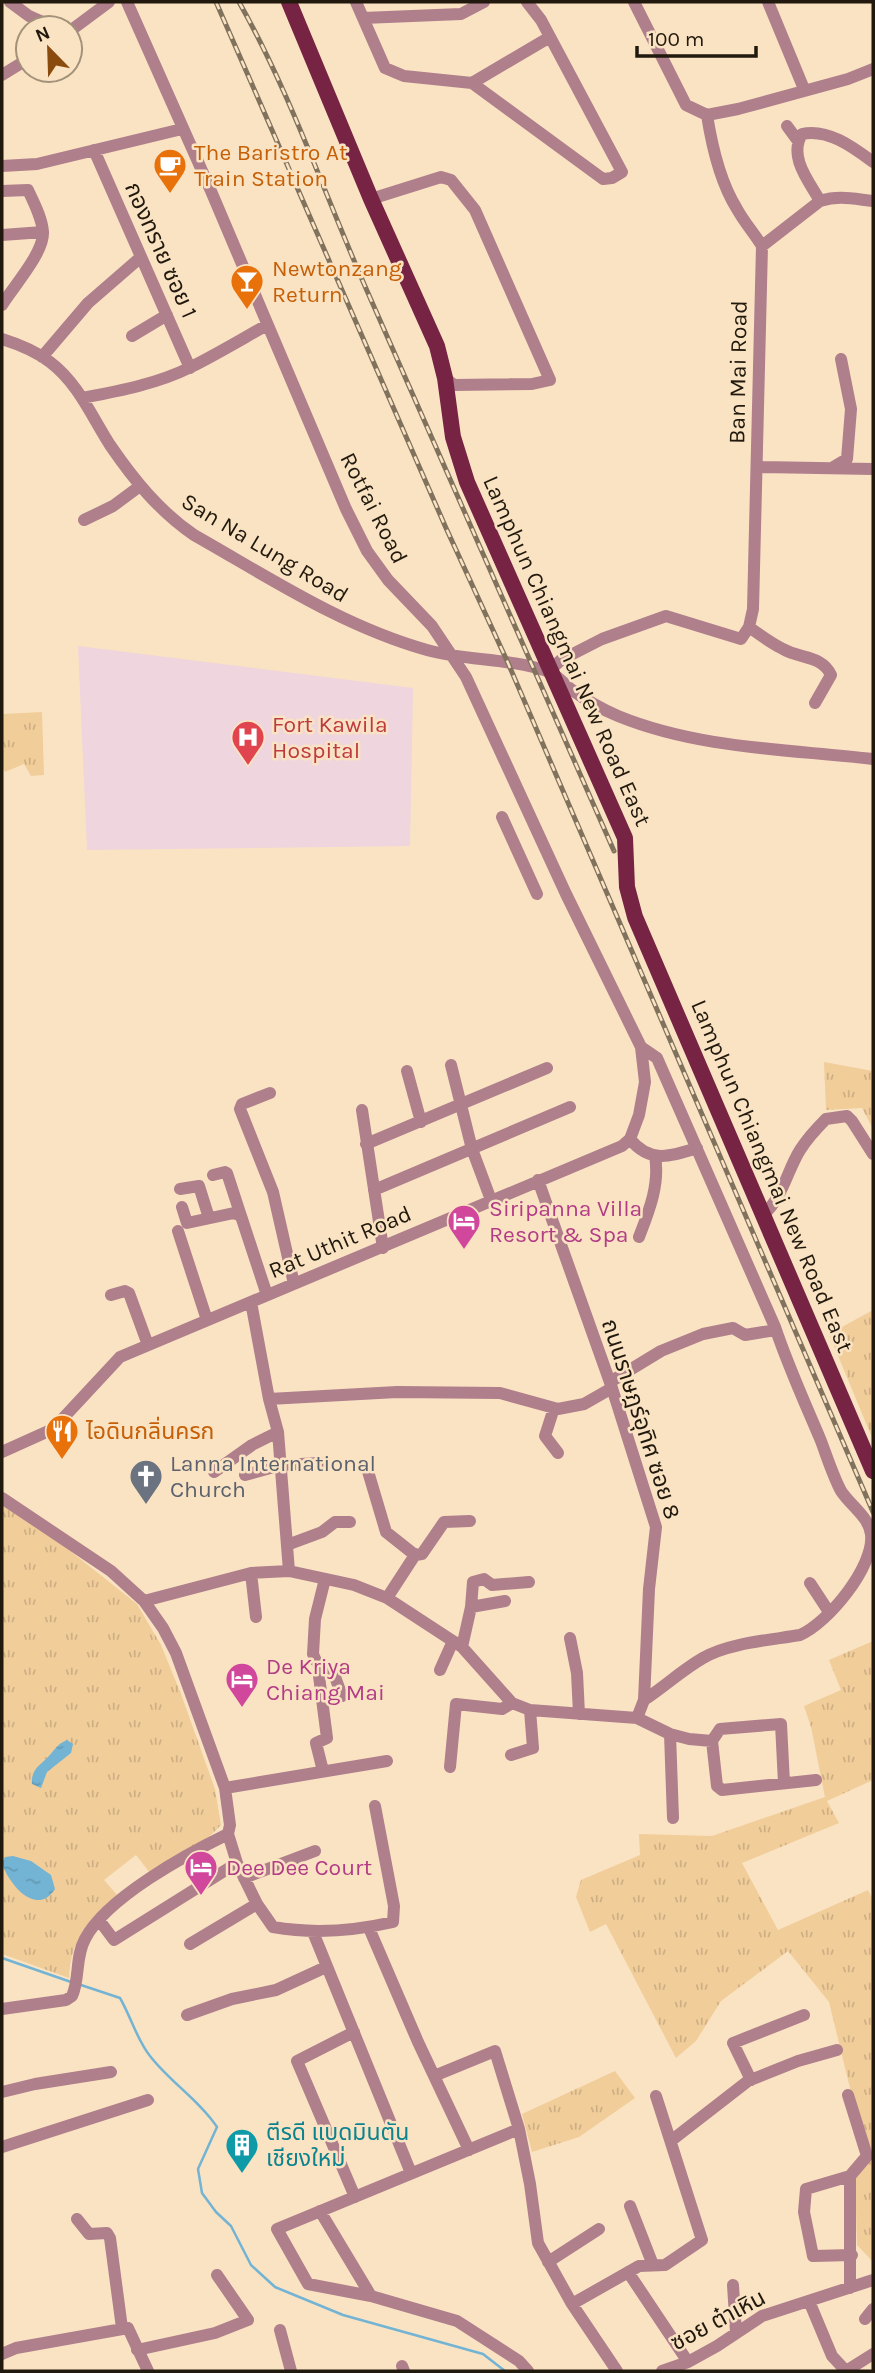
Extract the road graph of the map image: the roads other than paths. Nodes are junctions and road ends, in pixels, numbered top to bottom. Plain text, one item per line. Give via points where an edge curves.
1 (10, 2) edge
2 (109, 2) edge
3 (127, 2) edge
4 (289, 2) edge
5 (356, 2) edge
6 (484, 2) edge
7 (527, 2) edge
8 (634, 2) edge
9 (768, 2) edge
10 (26, 14) edge
11 (363, 18) junction
12 (84, 21) edge
13 (550, 37) junction
14 (873, 69) edge
15 (472, 83) junction
16 (804, 89) junction
17 (707, 115) junction
18 (787, 126) dead end
19 (183, 129) junction
20 (799, 141) junction
21 (94, 149) junction
22 (873, 162) edge
23 (2, 166) edge
24 (2, 191) edge
25 (371, 199) junction
26 (820, 201) junction
27 (873, 201) edge
28 (43, 232) junction
29 (2, 235) edge
30 (762, 246) junction
31 (141, 257) junction
32 (2, 279) edge
33 (16, 282) junction
34 (2, 305) edge
35 (167, 315) junction
36 (267, 325) junction
37 (132, 336) dead end
38 (2, 339) edge
39 (42, 357) junction
40 (841, 359) dead end
41 (190, 368) junction
42 (445, 378) junction
43 (82, 398) junction
44 (757, 467) junction
45 (832, 468) junction
46 (873, 469) edge
47 (140, 486) junction
48 (84, 520) dead end
49 (749, 628) junction
50 (455, 657) junction
51 (550, 671) junction
52 (816, 703) dead end
53 (873, 759) edge
54 (502, 817) dead end
55 (537, 894) dead end
56 (641, 1047) junction
57 (451, 1065) dead end
58 (547, 1068) dead end
59 (407, 1071) dead end
60 (270, 1093) dead end
61 (462, 1105) junction
62 (570, 1107) dead end
63 (362, 1110) dead end
64 (421, 1122) junction
65 (630, 1139) junction
66 (366, 1144) junction
67 (697, 1148) junction
68 (472, 1149) junction
69 (873, 1154) edge
70 (655, 1156) junction
71 (213, 1175) dead end
72 (538, 1180) junction
73 (180, 1189) dead end
74 (374, 1190) junction
75 (491, 1200) junction
76 (182, 1207) dead end
77 (764, 1214) junction
78 (241, 1216) junction
79 (209, 1218) junction
80 (177, 1231) dead end
81 (639, 1237) dead end
82 (383, 1248) junction
83 (294, 1284) junction
84 (111, 1295) dead end
85 (267, 1295) junction
86 (251, 1302) junction
87 (207, 1321) junction
88 (776, 1330) junction
89 (148, 1345) junction
90 (611, 1385) junction
91 (269, 1399) junction
92 (554, 1408) junction
93 (278, 1432) junction
94 (2, 1452) edge
95 (558, 1453) dead end
96 (320, 1463) dead end
97 (281, 1465) junction
98 (367, 1468) dead end
99 (873, 1471) edge
100 (214, 1472) dead end
101 (245, 1475) dead end
102 (2, 1499) edge
103 (470, 1521) dead end
104 (350, 1522) dead end
105 (287, 1545) junction
106 (415, 1555) junction
107 (289, 1571) junction
108 (251, 1573) junction
109 (325, 1579) junction
110 (529, 1583) dead end
111 (810, 1583) dead end
112 (387, 1598) junction
113 (144, 1601) junction
114 (505, 1601) dead end
115 (471, 1607) junction
116 (829, 1612) junction
117 (256, 1617) dead end
118 (570, 1638) dead end
119 (458, 1644) junction
120 (440, 1670) dead end
121 (319, 1676) dead end
122 (342, 1696) dead end
123 (643, 1699) junction
124 (512, 1703) junction
125 (530, 1710) junction
126 (579, 1714) junction
127 (637, 1718) junction
128 (670, 1734) junction
129 (712, 1741) junction
130 (511, 1755) dead end
131 (387, 1761) dead end
132 (450, 1767) dead end
133 (323, 1771) junction
134 (816, 1780) dead end
135 (784, 1783) junction
136 (225, 1788) junction
137 (375, 1806) dead end
138 (673, 1818) dead end
139 (228, 1834) junction
140 (315, 1851) dead end
141 (237, 1863) junction
142 (244, 1878) junction
143 (257, 1904) junction
144 (99, 1920) junction
145 (369, 1928) junction
146 (313, 1932) junction
147 (190, 1944) dead end
148 (326, 1967) junction
149 (2, 2009) edge
150 (187, 2015) dead end
151 (804, 2015) dead end
152 (354, 2032) junction
153 (837, 2050) dead end
154 (111, 2072) dead end
155 (434, 2076) junction
156 (751, 2080) junction
157 (2, 2092) edge
158 (848, 2095) dead end
159 (656, 2096) dead end
160 (148, 2100) dead end
161 (519, 2129) junction
162 (672, 2140) junction
163 (2, 2147) edge
164 (469, 2150) junction
165 (411, 2173) junction
166 (850, 2176) junction
167 (355, 2197) junction
168 (630, 2206) dead end
169 (320, 2211) junction
170 (77, 2219) dead end
171 (600, 2229) dead end
172 (852, 2255) junction
173 (548, 2262) junction
174 (653, 2265) junction
175 (628, 2272) junction
176 (217, 2275) dead end
177 (873, 2280) edge
178 (733, 2285) dead end
179 (850, 2288) junction
180 (371, 2296) junction
181 (809, 2301) junction
182 (572, 2304) junction
183 (125, 2328) junction
184 (280, 2330) dead end
185 (736, 2333) junction
186 (137, 2350) junction
187 (2, 2354) edge
188 (873, 2354) edge
189 (688, 2362) junction
190 (607, 2365) edge
191 (526, 2370) edge
192 (671, 2370) edge
193 (148, 2371) edge
194 (291, 2371) edge
195 (617, 2371) edge

1 - 10 street
2 - 12 street
3 - 19 street, Rotfai Road
4 - 25 main road, Lamphun Chiangmai New Road East
5 - 11 street
6 - 11 street via 461,14
7 - 13 street
8 - 17 street via 686,105
9 - 16 street
11 - 15 street via 385,68 404,76
13 - 15 street
13 - 15 street via 622,172 612,178 603,179
14 - 16 street
16 - 17 street
17 - 30 street via 725,186
18 - 20 street
19 - 21 street
19 - 36 street, Rotfai Road
20 - 22 street via 802,134 813,132 848,144
20 - 26 street via 798,161
21 - 23 street via 37,164
21 - 31 street, กองทราย ซอย 1
24 - 28 street via 28,190
25 - 42 main road, Lamphun Chiangmai New Road East via 431,330
25 - 42 street via 441,177 450,180 475,210 550,380 454,385
26 - 27 street via 847,196
26 - 30 street
28 - 29 street
28 - 33 street via 39,251
30 - 44 street, Ban Mai Road
31 - 35 street, กองทราย ซอย 1
31 - 39 street via 88,303
32 - 33 street
33 - 34 street
35 - 37 street
35 - 41 street, กองทราย ซอย 1
36 - 41 street
36 - 50 street, Rotfai Road via 367,551
38 - 39 street, San Na Lung Road
39 - 43 street, San Na Lung Road
40 - 45 street via 851,419 847,459
41 - 43 street
42 - 51 main road, Lamphun Chiangmai New Road East via 453,437 467,482
43 - 47 street, San Na Lung Road
44 - 45 street
44 - 49 street, Ban Mai Road
45 - 46 street
47 - 48 street
47 - 50 street, San Na Lung Road via 194,535 335,616
49 - 51 street, Ban Mai Road via 741,639 666,616 602,639 561,660
49 - 52 street via 785,651 818,659 828,667 831,675
50 - 51 street, San Na Lung Road
50 - 56 street, Rotfai Road
51 - 53 street via 607,711 680,737 728,746
51 - 77 main road, Lamphun Chiangmai New Road East via 625,838 627,887 635,918
54 - 55 street
56 - 65 street via 645,1082
56 - 67 street via 657,1058
57 - 61 street
58 - 61 street
59 - 64 street
60 - 83 street via 240,1109 274,1192
61 - 64 street
61 - 68 street
62 - 68 street
63 - 66 street
64 - 66 street
65 - 70 street via 639,1150
65 - 72 street, Rat Uthit Road
66 - 74 street
67 - 70 street
67 - 88 street
68 - 74 street
68 - 75 street
69 - 77 street via 847,1116 825,1119 800,1150
70 - 81 street via 655,1190
71 - 78 street via 228,1173
72 - 75 street, Rat Uthit Road
72 - 90 street, ถนนราษฎร์อุทิศ ซอย 8
73 - 79 street via 199,1186
74 - 82 street
75 - 82 street, Rat Uthit Road
76 - 79 street via 187,1223
77 - 99 main road, Lamphun Chiangmai New Road East
78 - 79 street
78 - 85 street
80 - 87 street
82 - 83 street, Rat Uthit Road
83 - 85 street, Rat Uthit Road
84 - 89 street via 129,1293
85 - 86 street, Rat Uthit Road
86 - 87 street, Rat Uthit Road
86 - 91 street
87 - 89 street, Rat Uthit Road
88 - 90 street via 745,1335 733,1328 703,1334 661,1351
88 - 116 street via 841,1491 871,1534 870,1552 849,1590
89 - 94 street, Rat Uthit Road via 120,1357 53,1429
90 - 92 street via 584,1404
90 - 123 street, ถนนราษฎร์อุทิศ ซอย 8 via 656,1527
91 - 92 street via 397,1392 500,1393
91 - 93 street
92 - 95 street via 545,1436
93 - 97 street
93 - 100 street
96 - 97 street
97 - 101 street
97 - 105 street
98 - 106 street via 386,1532
102 - 113 street via 111,1571
103 - 106 street via 444,1522 422,1554
104 - 105 street via 335,1522
105 - 107 street
106 - 112 street
107 - 108 street
107 - 109 street
108 - 113 street
108 - 117 street
109 - 112 street
109 - 122 street via 315,1619 313,1654 334,1674
110 - 115 street via 475,1581
111 - 116 street
112 - 119 street
113 - 136 street via 173,1647
114 - 115 street
115 - 119 street
116 - 123 street via 800,1634 703,1657
118 - 126 street
119 - 120 street
119 - 124 street
121 - 133 street via 327,1738 316,1742
123 - 127 street, ถนนราษฎร์อุทิศ ซอย 8
124 - 125 street
124 - 132 street via 502,1709 456,1704
125 - 126 street
125 - 130 street via 533,1748
126 - 127 street
127 - 128 street
128 - 129 street
128 - 138 street
129 - 135 street via 717,1786 722,1790
129 - 135 street via 720,1730 781,1724
131 - 133 street
133 - 136 street
134 - 135 street
136 - 139 street
137 - 145 street via 394,1906 393,1922
139 - 141 street
139 - 144 street via 165,1869
140 - 142 street
141 - 142 street
141 - 144 street via 114,1940
142 - 143 street
143 - 146 street via 273,1927
143 - 147 street
144 - 149 street via 83,1944 72,1996
145 - 146 street
145 - 155 street
146 - 148 street
148 - 150 street via 276,1990 232,1998
148 - 152 street
151 - 156 street via 733,2043
152 - 165 street
152 - 167 street via 297,2061
153 - 156 street
154 - 157 street
155 - 161 street via 495,2051
155 - 164 street
156 - 162 street
158 - 166 street via 867,2156
159 - 162 street
160 - 163 street
161 - 164 street
161 - 173 street via 538,2243
162 - 174 street via 702,2240 665,2265
164 - 165 street
165 - 167 street
166 - 172 street
166 - 172 street via 806,2189 804,2212 813,2256
167 - 169 street
168 - 174 street
169 - 180 street
169 - 180 street via 277,2228 308,2284
170 - 183 street via 89,2234 110,2238
171 - 173 street
172 - 179 street
173 - 182 street
174 - 175 street
175 - 182 street
175 - 189 street
176 - 186 street via 248,2320 215,2333
177 - 179 street, ซอย ต๋าเหิน
178 - 185 street
179 - 181 street, ซอย ต๋าเหิน
180 - 191 street via 457,2321
181 - 185 street, ซอย ต๋าเหิน via 762,2316
181 - 188 street via 832,2356 846,2371
182 - 190 street
183 - 186 street
183 - 187 street
184 - 194 street
185 - 189 street, ซอย ต๋าเหิน
186 - 193 street
189 - 192 street, ซอย ต๋าเหิน
190 - 195 street

